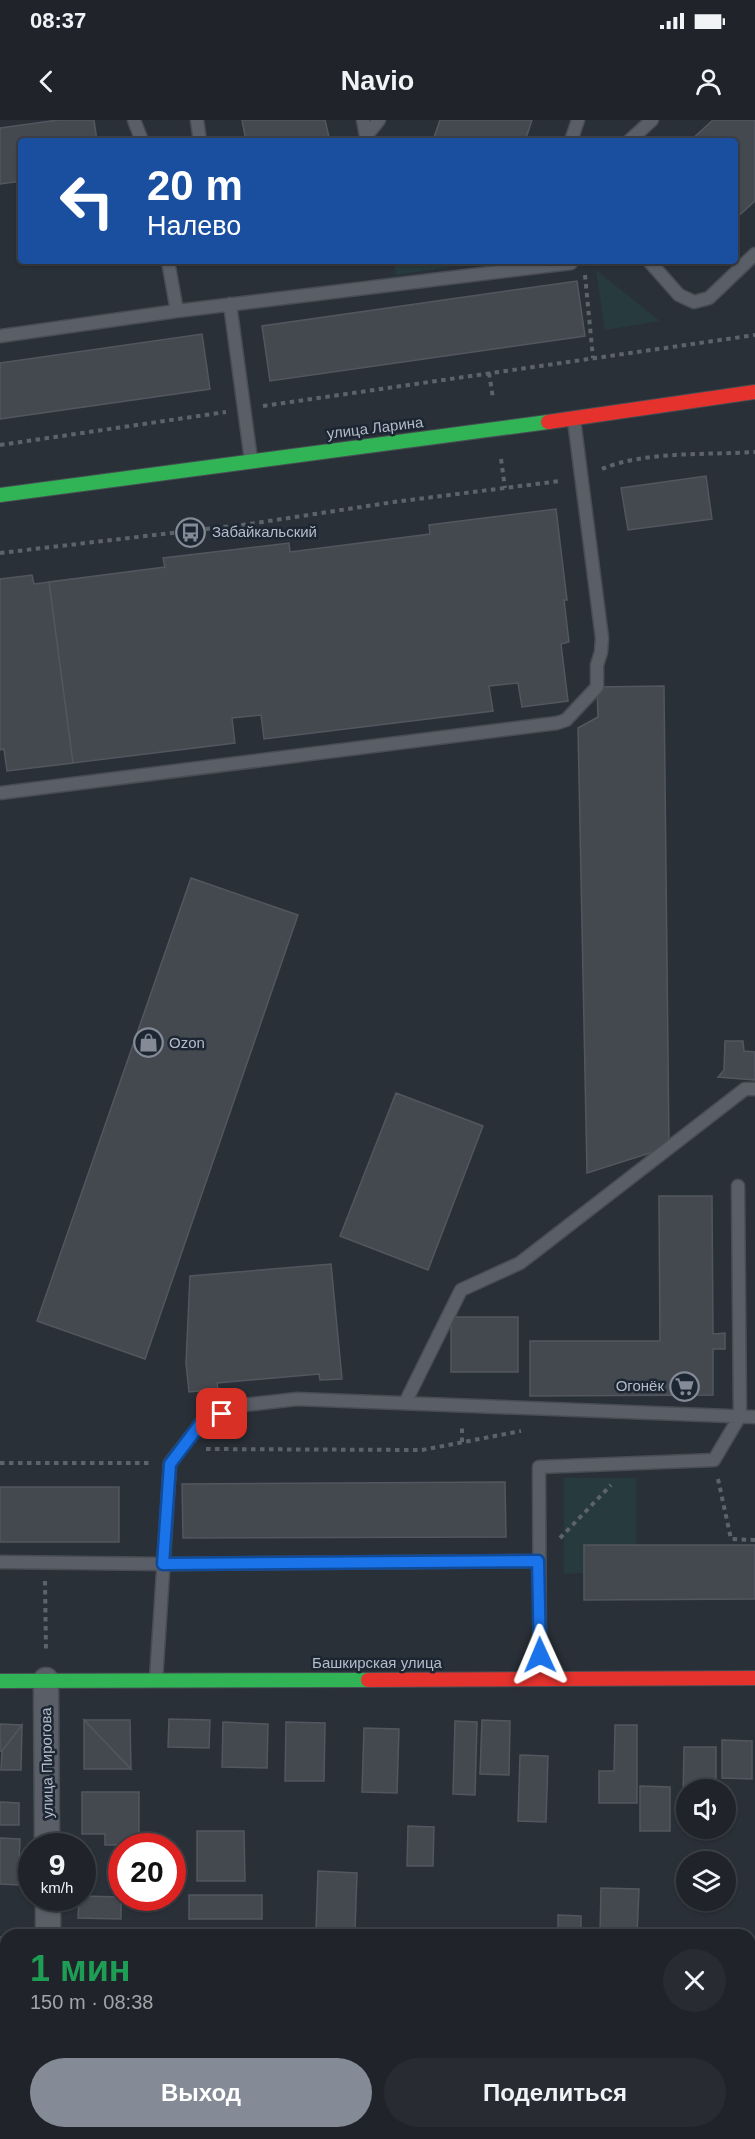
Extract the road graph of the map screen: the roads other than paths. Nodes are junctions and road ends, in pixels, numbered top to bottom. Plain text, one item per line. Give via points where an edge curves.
1 (134, 120) edge
2 (196, 120) edge
3 (363, 120) edge
4 (380, 120) edge
5 (578, 120) edge
6 (652, 120) edge
7 (140, 138) edge
8 (199, 138) edge
9 (366, 138) edge
10 (572, 138) edge
11 (632, 138) edge
12 (755, 254) edge
13 (169, 264) edge
14 (564, 264) edge
15 (652, 264) edge
16 (231, 304) junction
17 (177, 311) junction
18 (0, 336) edge
19 (755, 392) edge
20 (573, 419) junction
21 (251, 460) junction
22 (0, 495) edge
23 (0, 793) edge
24 (755, 1089) edge
25 (738, 1186) dead end
26 (405, 1403) junction
27 (740, 1416) junction
28 (755, 1417) edge
29 (538, 1561) junction
30 (0, 1562) edge
31 (163, 1564) junction
32 (755, 1678) edge
33 (540, 1679) junction
34 (46, 1680) junction
35 (0, 1681) edge
36 (156, 1681) junction
37 (47, 1833) edge
38 (48, 1911) edge
39 (48, 1929) edge

1 - 7 lane
2 - 8 lane
3 - 9 lane
4 - 9 lane
5 - 10 lane
6 - 11 lane
12 - 15 lane via 709,298 694,302 679,295
13 - 17 lane
14 - 16 lane
16 - 17 lane
16 - 21 lane
17 - 18 lane
19 - 20 main road, улица Ларина
20 - 21 main road, улица Ларина
20 - 23 lane via 602,638 597,687 566,720
21 - 22 main road, улица Ларина
24 - 26 lane via 745,1089 520,1263 461,1290
25 - 27 lane
26 - 27 lane
26 - 31 lane via 297,1399 244,1405 201,1423 170,1464
27 - 28 lane
27 - 29 lane via 714,1461 539,1467
29 - 31 lane
29 - 33 lane
30 - 31 lane
31 - 36 lane
32 - 33 main road, Башкирская улица
33 - 36 main road, Башкирская улица
34 - 35 main road, Башкирская улица
34 - 36 main road, Башкирская улица
34 - 37 street, улица Пирогова
38 - 39 street

